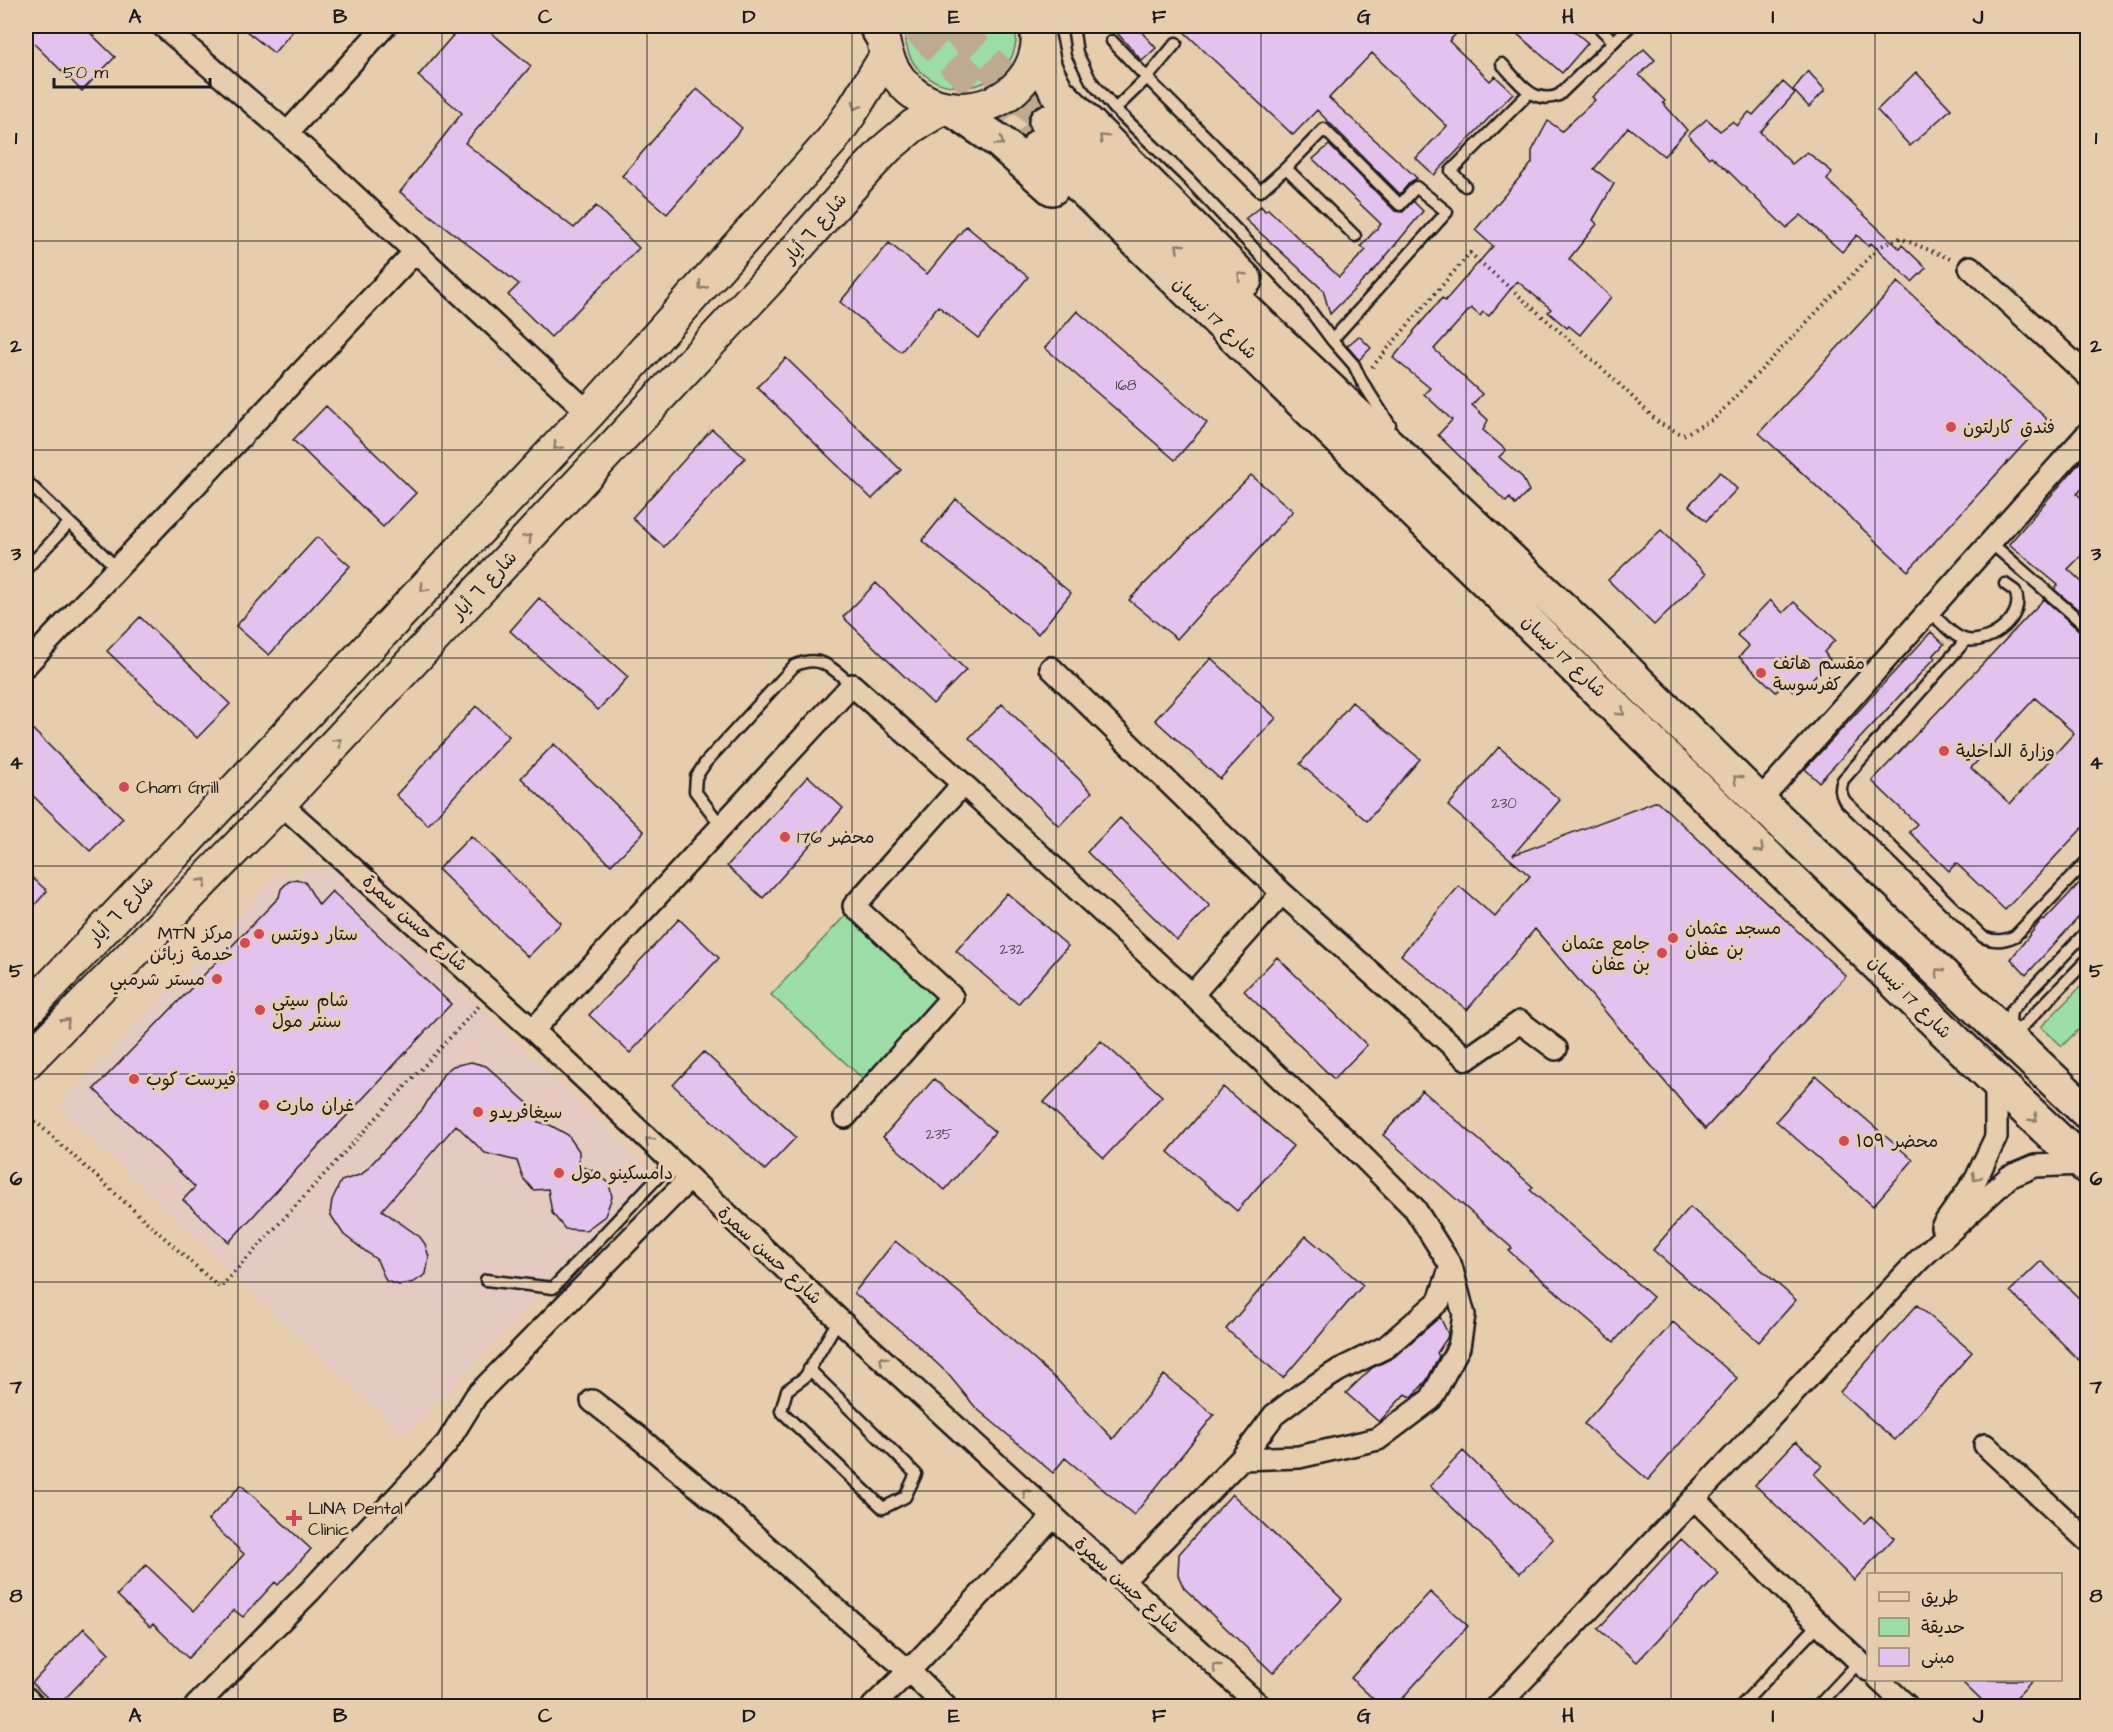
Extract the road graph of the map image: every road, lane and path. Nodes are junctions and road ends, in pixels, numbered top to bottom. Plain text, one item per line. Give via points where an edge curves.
1 (163, 26) edge
2 (385, 26) edge
3 (1073, 26) edge
4 (1598, 26) edge
5 (1630, 26) edge
6 (1038, 32) edge
7 (882, 36) edge
8 (1112, 41) dead end
9 (1613, 41) junction
10 (1176, 43) dead end
11 (1502, 64) dead end
12 (1147, 78) junction
13 (1529, 93) junction
14 (947, 108) junction
15 (1115, 109) junction
16 (287, 134) junction
17 (1286, 168) junction
18 (1465, 186) dead end
19 (1355, 236) dead end
20 (734, 250) junction
21 (415, 252) junction
22 (1970, 267) joint
23 (767, 282) junction
24 (1332, 340) junction
25 (2088, 376) edge
26 (1361, 380) junction
27 (589, 412) junction
28 (1390, 425) junction
29 (2088, 433) edge
30 (26, 481) edge
31 (69, 523) junction
32 (1990, 542) junction
33 (26, 569) edge
34 (118, 569) junction
35 (2005, 584) dead end
36 (1929, 611) junction
37 (2088, 628) edge
38 (1588, 633) junction
39 (1966, 640) junction
40 (1564, 657) junction
41 (26, 665) edge
42 (1051, 668) dead end
43 (852, 685) junction
44 (963, 784) junction
45 (1759, 801) junction
46 (280, 803) junction
47 (722, 827) junction
48 (2088, 860) edge
49 (1282, 893) junction
50 (2088, 930) edge
51 (2088, 959) edge
52 (492, 992) junction
53 (1192, 995) junction
54 (26, 1012) edge
55 (2007, 1019) junction
56 (533, 1030) junction
57 (1556, 1049) dead end
58 (26, 1063) edge
59 (1996, 1081) junction
60 (26, 1113) edge
61 (2088, 1113) edge
62 (845, 1117) dead end
63 (672, 1162) junction
64 (2085, 1166) edge
65 (689, 1179) junction
66 (1919, 1260) junction
67 (1451, 1266) junction
68 (486, 1280) dead end
69 (839, 1319) junction
70 (809, 1369) junction
71 (592, 1401) dead end
72 (1985, 1445) dead end
73 (1241, 1459) junction
74 (1694, 1498) junction
75 (1053, 1517) junction
76 (2088, 1541) edge
77 (1123, 1581) junction
78 (1820, 1623) junction
79 (1864, 1665) edge
80 (909, 1671) junction
81 (1880, 1681) edge
82 (26, 1698) edge
83 (1500, 1706) edge
84 (34, 1707) edge
85 (196, 1707) edge
86 (873, 1707) edge
87 (945, 1707) edge
88 (1260, 1707) edge
89 (1741, 1707) edge
90 (1818, 1707) edge
91 (1907, 1707) edge

1 - 16 street
2 - 16 street
3 - 15 lane via 1077,52 1091,81
4 - 9 lane
5 - 9 lane
6 - 14 main road via 1035,55 1017,86 987,105
28 -> 6 main road via 1057,92 1045,69
7 - 14 main road via 899,79 918,97
7 -> 20 main road, شارع ٦ أيار via 851,113 832,140
8 - 12 lane
9 - 13 lane via 1559,95 1544,99
10 - 12 lane
11 - 13 lane
12 - 15 lane
12 - 17 lane via 1260,191
13 - 18 lane via 1451,171
14 - 23 main road, شارع ٦ أيار via 913,126 888,147
14 -> 40 main road via 1025,163 1474,588
15 - 24 lane via 1300,297
16 - 21 street
17 - 19 lane
17 - 24 lane via 1324,129 1400,204 1416,187 1447,212
20 - 23 main road
20 -> 27 main road, شارع ٦ أيار
21 - 27 street
21 - 34 street
22 - 25 street
22 - 26 path via 1900,238 1879,247 1714,419 1683,435 1659,423 1470,253
46 -> 23 main road, شارع ٦ أيار
24 - 26 lane via 1354,365
26 - 28 lane
27 -> 54 main road, شارع ٦ أيار
28 - 38 main road via 1570,599
29 - 32 street
30 - 31 lane
31 - 33 lane
31 - 34 lane
32 - 36 street
32 - 37 lane
34 - 41 street
35 - 39 lane via 2018,597 2017,611 1991,637
36 - 39 lane
36 - 45 street
38 -> 40 main road, شارع 17 نيسان via 1043,134
45 -> 38 main road, شارع 17 نيسان
39 - 48 lane via 1843,780 1840,790 1845,801 1983,937 1991,940 2015,936
40 -> 59 main road, شارع 17 نيسان
42 - 49 street
43 - 44 street
43 - 47 street
43 - 47 lane via 816,660 794,666 706,762 696,777 695,791
44 - 53 street
44 - 62 street via 854,906 951,997
55 -> 45 main road, شارع 17 نيسان via 1977,1001
46 - 52 street, شارع حسن سمرة
58 -> 46 main road, شارع ٦ أيار
47 - 56 street
49 - 53 street
49 - 57 street via 1467,1059 1520,1022
50 - 55 lane
51 - 55 lane via 2025,1024
52 - 56 street, شارع حسن سمرة
52 - 60 path via 220,1288
53 - 67 street via 1415,1209
55 - 61 main road, شارع 17 نيسان
63 -> 56 street, شارع حسن سمرة
59 -> 64 main road, شارع 17 نيسان
59 -> 66 street via 1996,1137 1976,1179
63 - 65 street, شارع حسن سمرة
63 - 68 lane via 553,1288
64 - 66 street via 2036,1166 2009,1177
65 - 69 street, شارع حسن سمرة
65 - 85 street via 476,1396 447,1443
66 - 74 street
67 - 73 street via 1438,1301 1386,1347 1339,1370 1274,1415
67 - 73 street via 1464,1315 1459,1347 1431,1399 1378,1439 1299,1457
69 - 70 lane
75 -> 69 street, شارع حسن سمرة
70 - 70 lane via 787,1390 781,1411 884,1508 905,1497 916,1474
71 - 80 street via 734,1517
72 - 76 street
73 - 77 street
74 - 78 street
74 - 83 street
75 - 77 street, شارع حسن سمرة
75 - 80 street
88 -> 77 street, شارع حسن سمرة
78 - 79 street
78 - 89 lane
79 - 90 lane
80 - 86 street
80 - 87 street
81 - 91 street
82 - 84 street

